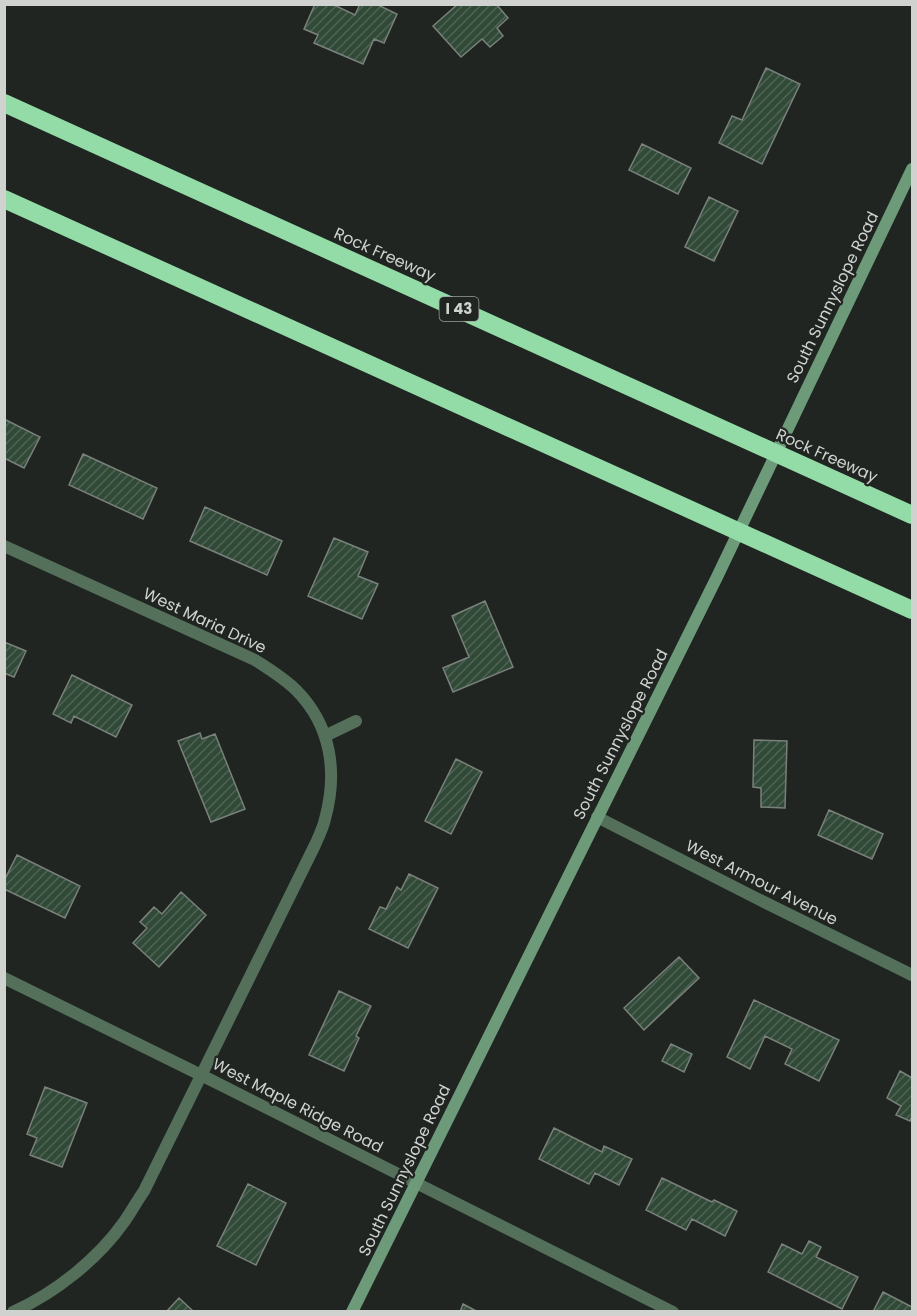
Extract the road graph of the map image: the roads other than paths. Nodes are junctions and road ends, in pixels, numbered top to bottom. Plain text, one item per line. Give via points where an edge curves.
1 (4, 103) edge
2 (912, 169) edge
3 (4, 199) edge
4 (912, 515) edge
5 (4, 546) edge
6 (912, 610) edge
7 (356, 721) dead end
8 (325, 736) junction
9 (597, 817) junction
10 (912, 975) edge
11 (4, 978) edge
12 (201, 1075) junction
13 (416, 1183) junction
14 (13, 1311) edge
15 (352, 1311) edge
16 (673, 1311) edge

1 - 4 highway, Rock Freeway / I 43
2 - 9 street, South Sunnyslope Road
3 - 6 highway
5 - 8 street, West Maria Drive via 255,660 295,690 312,710
7 - 8 street
8 - 12 street, West Maria Drive via 331,760 331,788 325,819
9 - 10 street, West Armour Avenue
9 - 13 street, South Sunnyslope Road
11 - 12 street, West Maple Ridge Road
12 - 13 street, West Maple Ridge Road
12 - 14 street, West Maria Drive via 149,1181 123,1223 77,1271 33,1303
13 - 15 street, South Sunnyslope Road
13 - 16 street, West Maple Ridge Road

